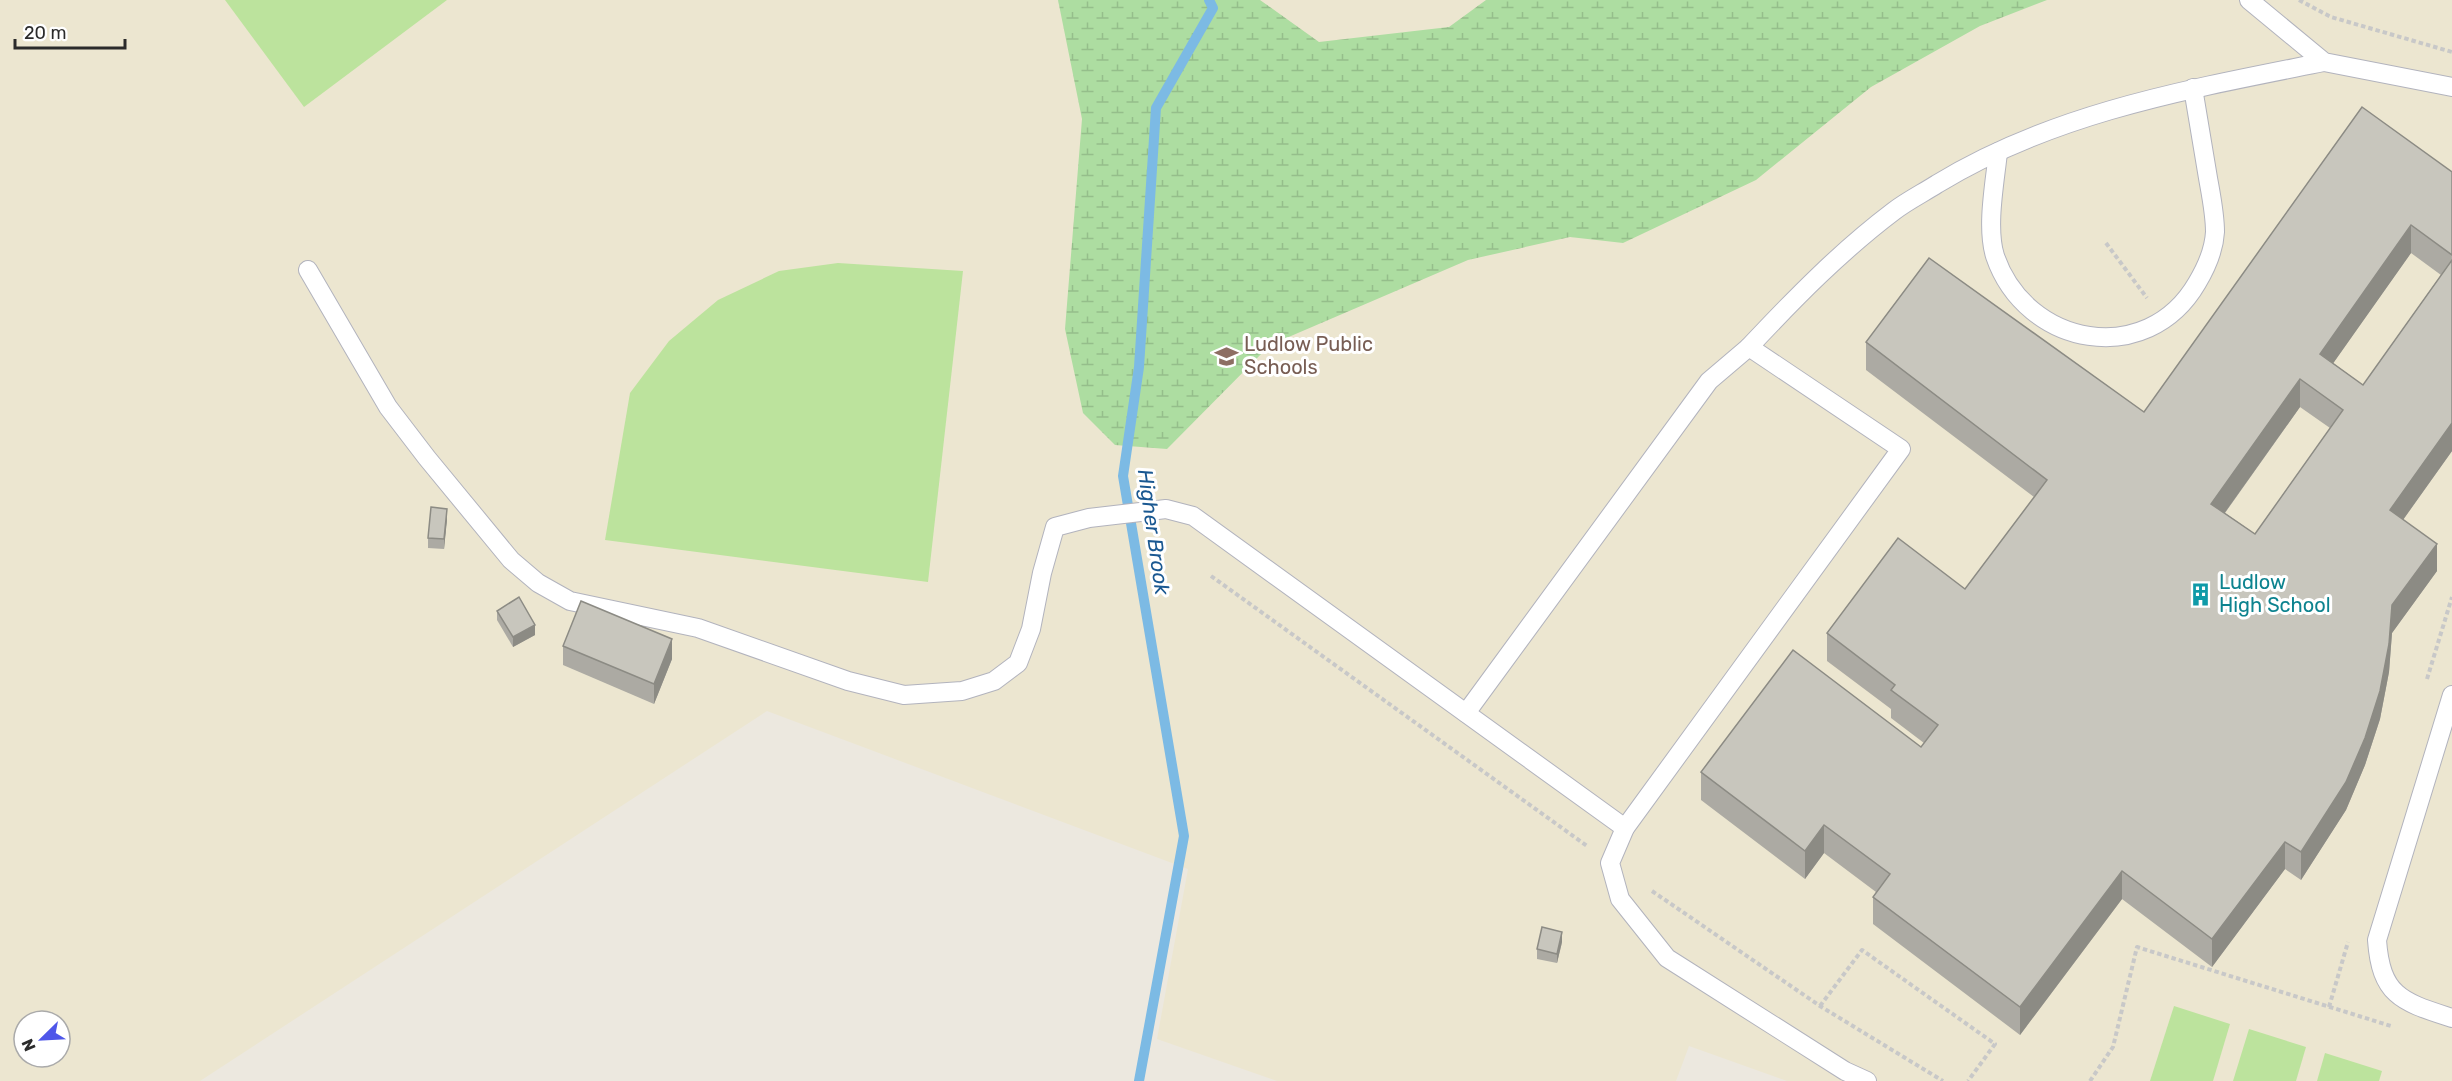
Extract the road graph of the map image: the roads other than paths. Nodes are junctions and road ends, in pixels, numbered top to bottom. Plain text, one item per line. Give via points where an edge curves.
1 (2249, 0) edge
2 (2324, 62) junction
3 (2452, 87) edge
4 (2193, 88) junction
5 (1998, 152) junction
6 (308, 270) dead end
7 (1749, 347) junction
8 (2452, 695) edge
9 (1466, 713) junction
10 (1625, 828) junction
11 (2452, 1018) edge
12 (1868, 1081) edge

1 - 2 lane
2 - 3 lane
2 - 4 lane
4 - 5 lane via 2043,131
4 - 5 lane via 2215,232 2207,267 2189,297 2163,320 2131,334 2096,338 2062,330 2032,312 2009,286 1995,254 1992,215
5 - 7 lane via 1971,163 1896,209 1815,277
6 - 9 lane via 388,407 427,458 511,560 538,584 570,601 698,628 849,681 892,692 962,691 994,681 1018,663 1031,630 1055,527 1089,518 1166,508 1193,516
7 - 9 lane via 1709,381
7 - 10 lane via 1901,449
8 - 11 lane via 2377,940 2383,977 2398,996 2412,1005
9 - 10 lane
10 - 12 lane via 1610,863 1620,899 1667,958 1845,1071

